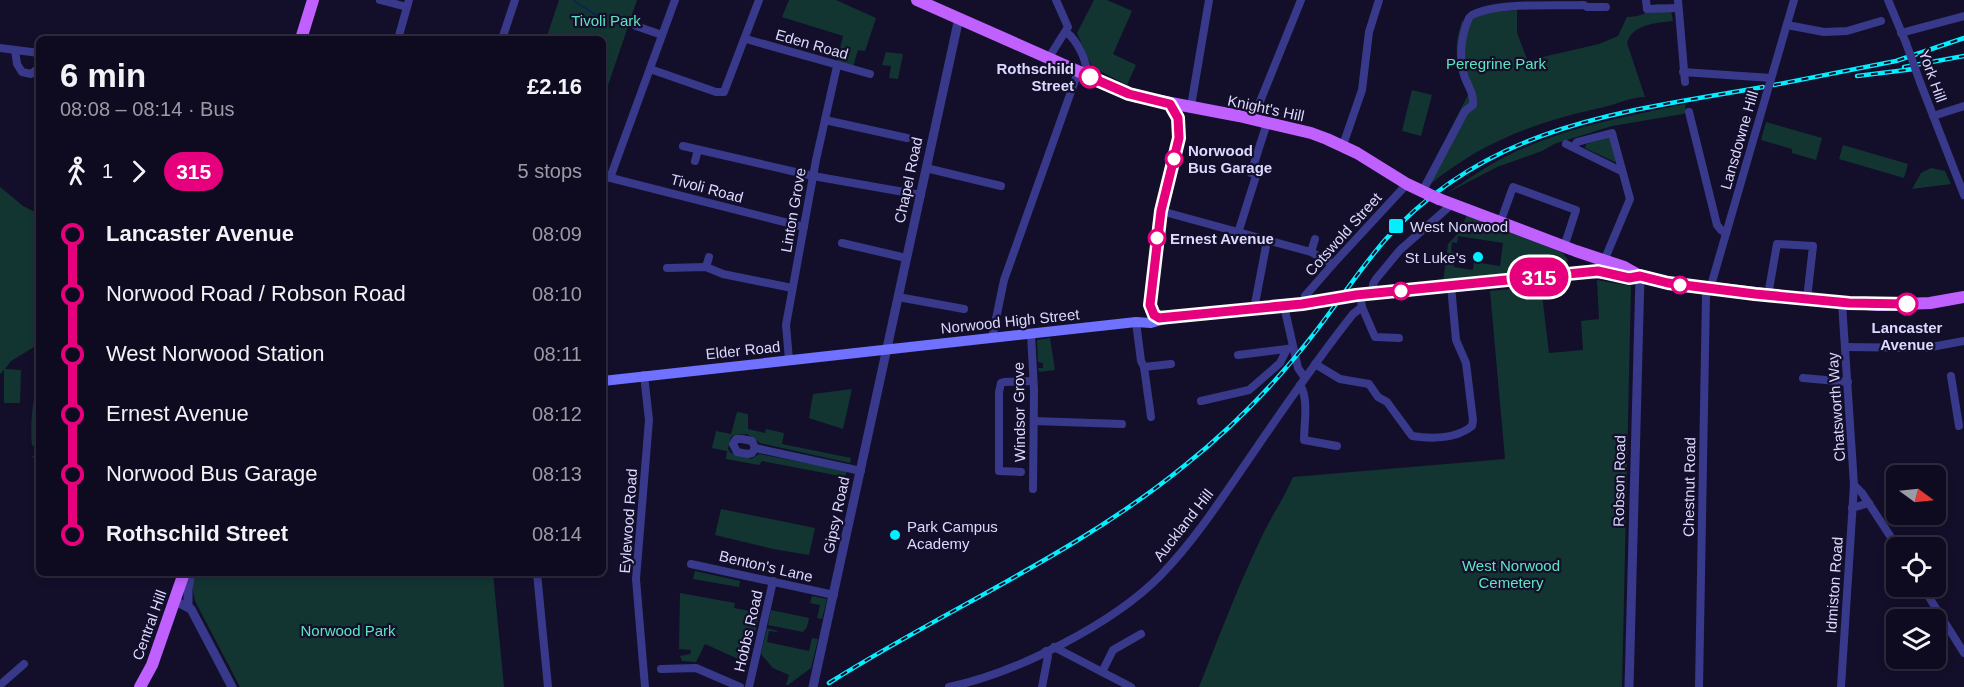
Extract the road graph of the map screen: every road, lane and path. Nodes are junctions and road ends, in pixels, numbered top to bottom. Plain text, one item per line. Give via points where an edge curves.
1 (313, 0) edge
2 (380, 0) edge
3 (516, 0) edge
4 (675, 0) edge
5 (759, 0) edge
6 (917, 0) edge
7 (1056, 0) edge
8 (1209, 0) edge
9 (1301, 0) edge
10 (1379, 0) edge
11 (1646, 0) edge
12 (1794, 0) edge
13 (1888, 0) edge
14 (1584, 2) edge
15 (408, 4) edge
16 (1678, 4) edge
17 (1606, 7) dead end
18 (1964, 16) edge
19 (959, 18) junction
20 (1881, 21) dead end
21 (1787, 25) junction
22 (636, 26) dead end
23 (1066, 32) junction
24 (1901, 33) junction
25 (662, 35) junction
26 (303, 36) edge
27 (399, 36) edge
28 (503, 36) edge
29 (746, 39) junction
30 (0, 48) edge
31 (15, 50) junction
32 (36, 53) edge
33 (1048, 59) junction
34 (837, 66) junction
35 (650, 69) junction
36 (36, 70) edge
37 (1683, 72) junction
38 (870, 74) dead end
39 (1082, 74) junction
40 (1769, 76) junction
41 (1685, 82) dead end
42 (1170, 104) junction
43 (1964, 106) edge
44 (1193, 107) junction
45 (1689, 112) dead end
46 (1933, 116) junction
47 (1253, 119) junction
48 (825, 120) junction
49 (1267, 123) junction
50 (1180, 126) junction
51 (907, 138) dead end
52 (1342, 145) junction
53 (683, 146) dead end
54 (698, 150) junction
55 (695, 161) dead end
56 (926, 168) junction
57 (1621, 171) junction
58 (813, 176) junction
59 (606, 177) edge
60 (1407, 184) junction
61 (1001, 186) dead end
62 (921, 195) junction
63 (1429, 195) junction
64 (1964, 195) edge
65 (1451, 205) junction
66 (1161, 211) junction
67 (1500, 223) junction
68 (804, 227) junction
69 (1238, 232) junction
70 (1726, 233) junction
71 (1315, 239) dead end
72 (1267, 241) junction
73 (842, 243) dead end
74 (1570, 249) junction
75 (1311, 252) junction
76 (710, 257) dead end
77 (906, 258) junction
78 (1604, 261) junction
79 (1333, 264) junction
80 (706, 267) junction
81 (666, 268) dead end
82 (1572, 274) junction
83 (1640, 276) junction
84 (1451, 286) junction
85 (792, 288) junction
86 (1708, 288) junction
87 (1768, 295) junction
88 (898, 297) junction
89 (1964, 297) edge
90 (1365, 299) junction
91 (1807, 299) junction
92 (1842, 303) junction
93 (1302, 304) junction
94 (1150, 305) junction
95 (1284, 306) junction
96 (964, 309) dead end
97 (1254, 309) junction
98 (1165, 319) junction
99 (1136, 322) junction
100 (1030, 334) junction
101 (992, 338) junction
102 (1399, 338) dead end
103 (1964, 341) edge
104 (1845, 347) junction
105 (887, 349) junction
106 (1290, 349) junction
107 (1238, 355) dead end
108 (789, 360) junction
109 (1171, 364) dead end
110 (1315, 364) junction
111 (1144, 367) junction
112 (644, 375) junction
113 (1951, 376) dead end
114 (1803, 378) dead end
115 (606, 381) edge
116 (1033, 381) junction
117 (1302, 381) junction
118 (1848, 382) junction
119 (1202, 401) dead end
120 (1960, 406) edge
121 (1151, 417) dead end
122 (1034, 421) junction
123 (1122, 424) dead end
124 (1959, 426) dead end
125 (1337, 446) dead end
126 (755, 448) dead end
127 (861, 471) junction
128 (1021, 472) dead end
129 (1854, 485) junction
130 (1033, 489) dead end
131 (1869, 503) junction
132 (1852, 508) junction
133 (1891, 537) edge
134 (691, 564) dead end
135 (183, 576) edge
136 (190, 576) edge
137 (537, 576) edge
138 (773, 581) junction
139 (834, 595) junction
140 (1929, 597) edge
141 (175, 601) junction
142 (188, 607) junction
143 (1141, 634) dead end
144 (1050, 649) junction
145 (1964, 653) edge
146 (24, 664) dead end
147 (661, 669) dead end
148 (1102, 672) junction
149 (0, 685) edge
150 (735, 686) edge
151 (140, 687) edge
152 (232, 687) edge
153 (548, 687) edge
154 (645, 687) edge
155 (749, 687) edge
156 (813, 687) edge
157 (952, 687) edge
158 (1042, 687) edge
159 (1131, 687) edge
160 (1629, 687) edge
161 (1699, 687) edge
162 (1841, 687) edge

1 - 26 main road
2 - 15 street
3 - 28 street
4 - 25 street
5 - 29 street
6 - 19 main road, Knight's Hill
7 - 23 street via 1067,24
8 - 44 street
9 - 47 street
10 - 52 street via 1368,39 1362,90
11 - 16 street via 1647,9
12 - 21 street, Lansdowne Hill
13 - 24 street, York Hill
14 - 17 street via 1587,7
14 - 63 street via 1484,9 1471,16 1462,43 1462,66 1474,97 1473,105 1465,111
15 - 27 street
16 - 37 street
18 - 24 street
19 - 33 main road, Knight's Hill
19 - 56 street, Chapel Road
20 - 21 street via 1835,32
21 - 40 street, Lansdowne Hill
22 - 25 street
23 - 33 street
23 - 39 street via 1074,39 1088,68
24 - 46 street, York Hill, bridge
25 - 35 street
29 - 34 street, Eden Road
29 - 35 street via 724,92
30 - 31 street
31 - 32 street
31 - 36 street via 22,72 31,74
33 - 39 main road, Knight's Hill
34 - 38 street, Eden Road
34 - 48 street, Linton Grove
35 - 59 street
37 - 40 street
37 - 41 street
39 - 42 main road, Knight's Hill via 1129,94
39 - 101 street via 1004,280
40 - 70 street, Lansdowne Hill, bridge
42 - 44 main road, Knight's Hill
42 - 50 main road
43 - 46 street
44 - 47 main road, Knight's Hill
44 - 50 main road
45 - 70 street via 1717,225
46 - 64 street, York Hill
47 - 49 main road, Knight's Hill
48 - 51 street
48 - 58 street, Linton Grove
49 - 52 main road, Knight's Hill
49 - 69 street via 1251,172 1257,173
50 - 66 main road
52 - 60 main road, Knight's Hill
53 - 54 street
54 - 55 street
54 - 58 street
56 - 61 street
56 - 62 street, Chapel Road
57 - 57 street via 1612,133 1570,146
57 - 78 street via 1630,199
58 - 62 street
58 - 68 street, Linton Grove
59 - 68 street, Tivoli Road
60 - 63 main road, Knight's Hill
60 - 79 street, Cotswold Street
62 - 77 street, Chapel Road
63 - 65 main road, Knight's Hill
65 - 67 main road, Knight's Hill
65 - 90 street, Auckland Hill via 1400,250
66 - 69 street
66 - 94 main road
67 - 74 main road, Knight's Hill
67 - 74 street via 1513,187 1576,210
68 - 85 street, Linton Grove
69 - 72 street
70 - 86 street, Lansdowne Hill
71 - 75 street
72 - 75 street
72 - 97 street
73 - 77 street
74 - 78 main road, Knight's Hill
74 - 82 main road via 1576,267
75 - 79 street
76 - 80 street
77 - 88 street, Chapel Road
78 - 83 main road, Knight's Hill
79 - 93 street, Cotswold Street
80 - 81 street
80 - 85 street
82 - 83 main road via 1598,271 1629,278
82 - 84 main road
83 - 86 main road
83 - 160 street, Robson Road
84 - 90 main road
84 - 110 street via 1456,340 1466,363 1473,423 1460,435 1412,436 1388,402 1378,397 1369,384 1340,379
85 - 108 street, Linton Grove via 786,325
86 - 87 main road
86 - 161 street, Chestnut Road
87 - 91 main road
87 - 91 street via 1778,244 1813,246
88 - 96 street
88 - 105 street, Chapel Road
89 - 92 main road via 1907,304
90 - 93 main road
90 - 102 street via 1376,337
90 - 110 street, Auckland Hill
91 - 92 main road
92 - 104 street, Chatsworth Way
93 - 95 main road
94 - 98 main road via 1154,315
94 - 99 main road via 1146,317
95 - 97 main road
95 - 106 street
97 - 98 main road
98 - 99 main road, Norwood High Street
99 - 100 main road, Norwood High Street
99 - 111 street
100 - 101 main road, Norwood High Street
100 - 116 street, Windsor Grove
101 - 105 main road, Norwood High Street
103 - 104 street via 1926,348
104 - 118 street, Chatsworth Way
105 - 108 main road, Elder Road
105 - 127 street, Gipsy Road
106 - 107 street
106 - 117 street
106 - 119 street via 1249,390
108 - 112 main road, Elder Road
109 - 111 street
110 - 117 street, Auckland Hill
111 - 121 street
112 - 115 main road, Elder Road
112 - 154 street, Eylewood Road via 648,429 636,579
113 - 120 street
114 - 118 street
116 - 122 street, Windsor Grove
116 - 128 street via 1004,382 999,392 999,471
117 - 125 street via 1304,440
117 - 144 street, Auckland Hill via 1209,517 1159,577 1105,620
118 - 129 street, Chatsworth Way
120 - 124 street
122 - 123 street
122 - 130 street, Windsor Grove
126 - 127 street
127 - 139 street, Gipsy Road
129 - 131 street
129 - 132 street, Idmiston Road
131 - 132 street
131 - 133 street
132 - 162 street, Idmiston Road
134 - 138 street, Benton's Lane
135 - 141 main road, Central Hill
136 - 142 street
137 - 153 street
138 - 139 street, Benton's Lane
138 - 155 street, Hobbs Road
139 - 156 street, Gipsy Road
140 - 145 street
141 - 142 street
141 - 151 main road, Central Hill
142 - 152 street
143 - 148 street via 1113,650
144 - 148 street
144 - 157 street, Auckland Hill via 1016,666
144 - 158 street
146 - 149 street
147 - 150 street via 696,668
148 - 159 street

